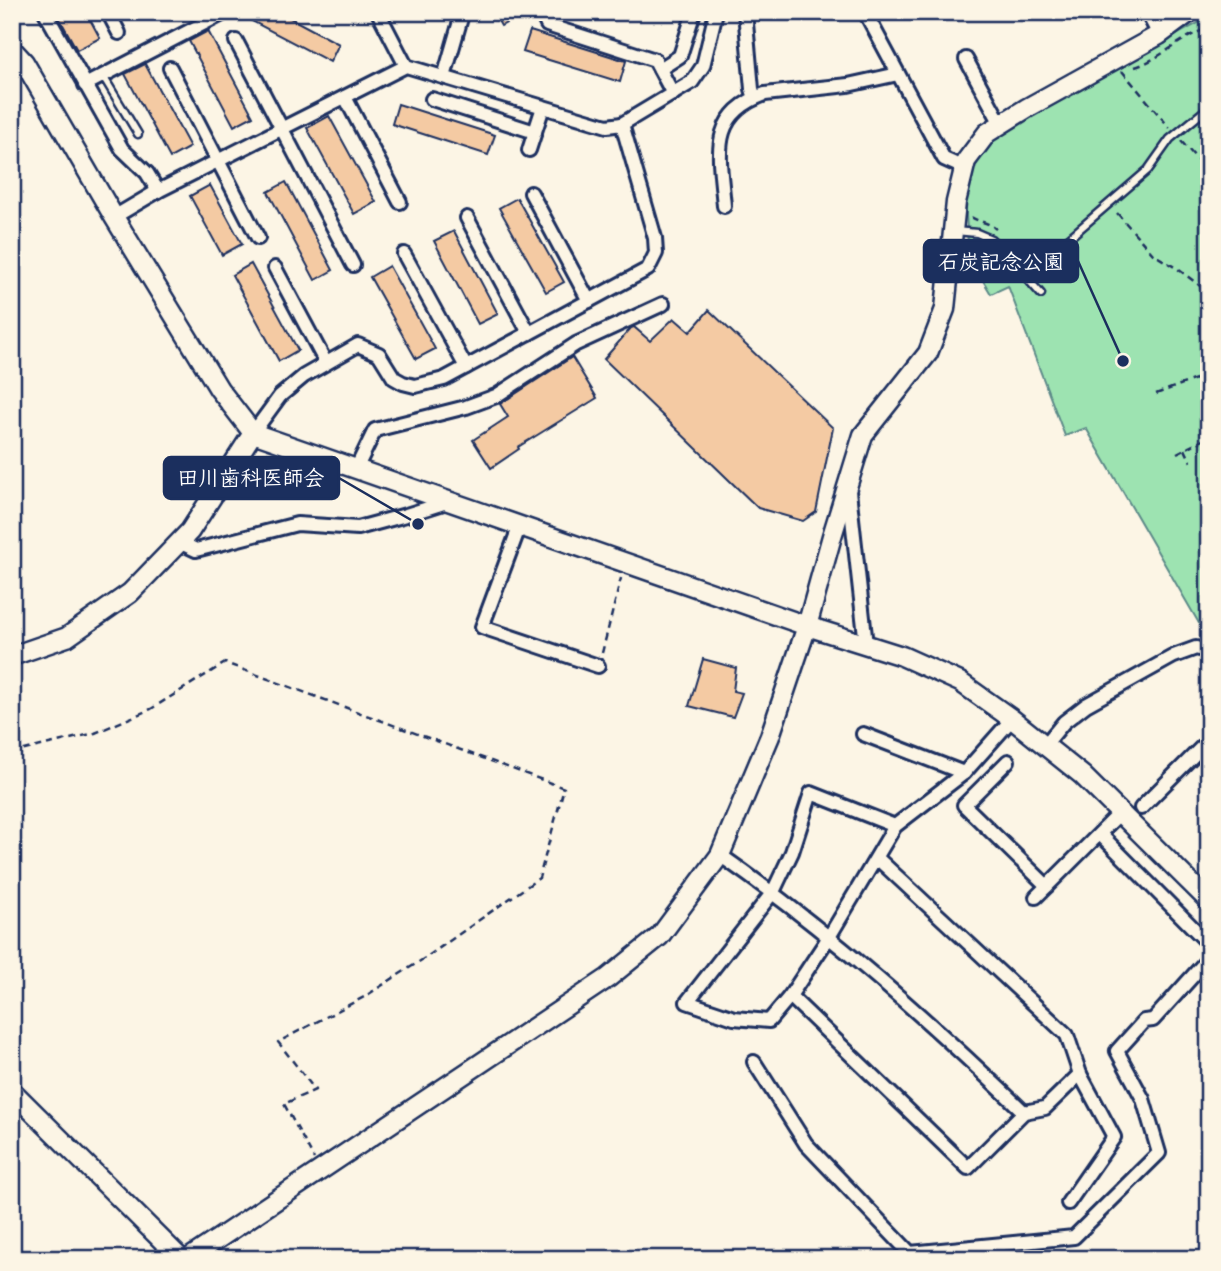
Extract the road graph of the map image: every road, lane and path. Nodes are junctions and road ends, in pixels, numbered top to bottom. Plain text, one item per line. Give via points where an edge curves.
1 (45, 12) edge
2 (108, 12) edge
3 (226, 12) edge
4 (378, 12) edge
5 (458, 12) edge
6 (541, 12) edge
7 (694, 12) edge
8 (716, 12) edge
9 (745, 12) edge
10 (865, 12) edge
11 (1147, 12) edge
12 (1191, 12) edge
13 (1209, 29) edge
14 (119, 33) dead end
15 (1159, 35) junction
16 (236, 41) dead end
17 (12, 49) edge
18 (966, 58) dead end
19 (406, 66) junction
20 (1135, 67) dead end
21 (170, 68) dead end
22 (660, 69) junction
23 (1122, 71) dead end
24 (898, 74) junction
25 (103, 76) junction
26 (444, 77) junction
27 (85, 85) junction
28 (673, 94) junction
29 (345, 97) junction
30 (755, 98) junction
31 (432, 99) dead end
32 (543, 107) junction
33 (1209, 107) edge
34 (622, 124) junction
35 (1001, 124) junction
36 (282, 129) junction
37 (534, 132) junction
38 (138, 134) dead end
39 (1176, 135) junction
40 (529, 150) dead end
41 (218, 161) junction
42 (964, 168) junction
43 (1209, 173) edge
44 (158, 191) junction
45 (531, 193) dead end
46 (400, 202) dead end
47 (724, 206) dead end
48 (1117, 212) dead end
49 (969, 213) dead end
50 (114, 217) junction
51 (467, 218) dead end
52 (953, 231) junction
53 (1002, 236) dead end
54 (258, 238) dead end
55 (1017, 253) dead end
56 (404, 254) dead end
57 (1033, 254) dead end
58 (353, 265) dead end
59 (275, 268) dead end
60 (1025, 276) junction
61 (1041, 295) dead end
62 (1209, 295) edge
63 (589, 301) junction
64 (663, 304) dead end
65 (528, 333) junction
66 (326, 363) junction
67 (466, 367) junction
68 (1209, 374) edge
69 (1156, 394) dead end
70 (253, 433) junction
71 (1209, 437) edge
72 (1185, 449) junction
73 (1177, 453) dead end
74 (1191, 461) dead end
75 (356, 469) junction
76 (848, 484) junction
77 (450, 501) junction
78 (520, 525) junction
79 (179, 542) junction
80 (625, 562) junction
81 (807, 626) junction
82 (866, 645) junction
83 (1209, 652) edge
84 (12, 656) edge
85 (598, 666) joint
86 (1012, 719) junction
87 (863, 734) dead end
88 (1209, 740) edge
89 (1045, 745) junction
90 (12, 753) edge
91 (1008, 761) dead end
92 (964, 773) junction
93 (1141, 808) dead end
94 (1120, 813) junction
95 (895, 826) junction
96 (1100, 834) junction
97 (720, 855) junction
98 (877, 858) junction
99 (1047, 886) junction
100 (773, 892) junction
101 (1036, 897) dead end
102 (1209, 901) edge
103 (830, 937) junction
104 (1209, 944) edge
105 (1209, 958) edge
106 (790, 996) junction
107 (754, 1062) dead end
108 (1080, 1074) junction
109 (12, 1091) edge
110 (1024, 1112) junction
111 (316, 1162) dead end
112 (1068, 1203) dead end
113 (181, 1259) edge
114 (188, 1259) edge

1 - 27 street
2 - 14 street
3 - 25 street
4 - 19 street
5 - 26 street via 461,18
6 - 22 street via 547,24 655,60
7 - 22 street via 680,56
8 - 28 street via 703,66 692,82
9 - 30 street
10 - 24 street
11 - 15 street
12 - 15 street
13 - 20 path
15 - 35 street
16 - 36 street
17 - 50 street via 24,62
18 - 35 street
19 - 26 street
19 - 29 street
21 - 41 street
22 - 28 street
23 - 39 path
24 - 30 street
24 - 42 street via 944,159
25 - 27 street
25 - 38 lane
26 - 32 street
27 - 44 street via 122,149 148,173
28 - 34 street
29 - 36 street
29 - 46 street
30 - 47 street via 725,124 720,150
31 - 37 street
32 - 34 street via 607,126
32 - 37 street
33 - 39 lane
34 - 63 street via 656,253 648,269
35 - 42 street via 987,133
36 - 41 street
36 - 58 street
37 - 40 street
39 - 43 path
39 - 60 lane via 1147,170
41 - 44 street
41 - 54 street
42 - 52 street
44 - 50 street
45 - 63 street
48 - 62 path via 1153,254
49 - 53 path
50 - 70 street via 219,389
51 - 65 street
52 - 60 lane via 991,239
52 - 76 street via 945,309 928,353 863,435
55 - 57 path via 1022,257
56 - 67 street
59 - 66 street
60 - 61 lane
63 - 65 street
64 - 75 street via 576,344 496,396 374,430
65 - 67 street
66 - 67 street via 358,345 379,354 394,378 415,386 444,379
66 - 70 street via 280,396
68 - 69 path
70 - 75 street
70 - 79 street
71 - 72 path
72 - 73 path
72 - 74 path
75 - 77 street
76 - 81 street
76 - 82 street
77 - 78 street
77 - 79 street via 358,528 297,524 196,550
78 - 80 street
78 - 85 street via 482,627
79 - 84 street via 130,593 67,637
80 - 81 street
80 - 85 path
81 - 82 street
81 - 97 street via 770,736
82 - 86 street via 960,682
83 - 89 street via 1196,648 1174,656 1086,705
86 - 89 street
86 - 92 street
87 - 92 street
88 - 93 street
89 - 94 street
90 - 111 path via 95,733 151,709 225,663 564,788 539,878 364,997 278,1042 315,1090 284,1104
91 - 99 street via 964,804
92 - 95 street
94 - 96 street
94 - 102 street
95 - 98 street
95 - 100 street via 811,793
96 - 99 street
96 - 104 street
97 - 100 street
97 - 114 street via 660,936 608,978
98 - 103 street
98 - 108 street via 1067,1035
99 - 101 street
100 - 103 street
100 - 106 street via 687,1002 734,1018 769,1021
103 - 106 street
103 - 110 street
105 - 107 street via 1118,1051 1143,1099 1159,1153 1074,1237 910,1253 806,1144
106 - 110 street via 968,1168
108 - 110 street via 1045,1108
108 - 112 street via 1114,1137
109 - 113 street

